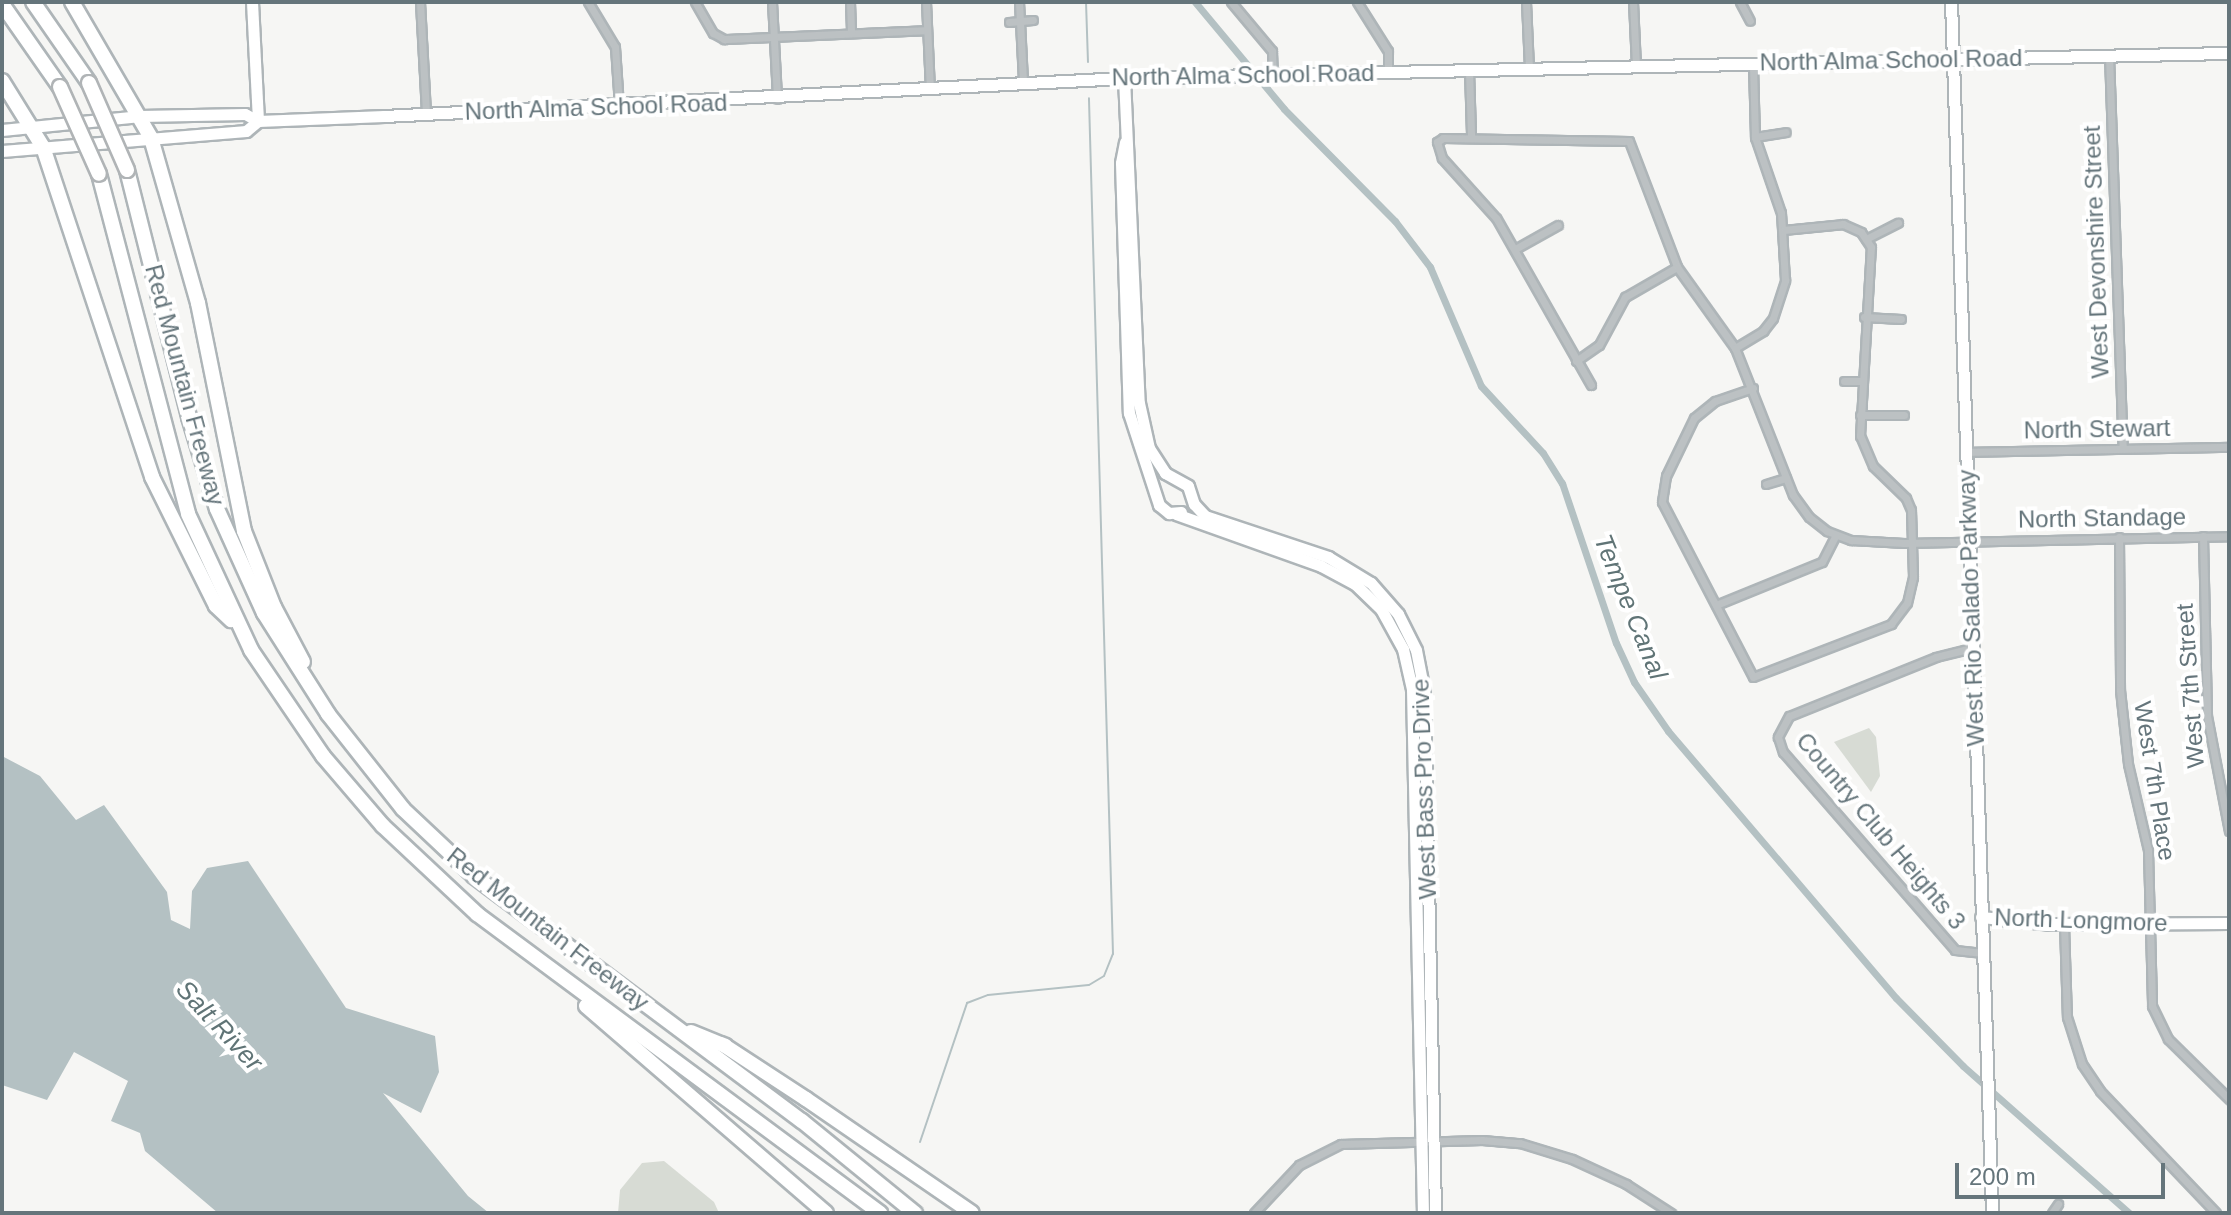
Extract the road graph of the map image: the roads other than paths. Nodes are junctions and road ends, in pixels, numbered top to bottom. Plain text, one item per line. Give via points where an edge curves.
1 (33, 2) edge
2 (72, 2) edge
3 (252, 2) edge
4 (420, 2) edge
5 (588, 2) edge
6 (695, 2) edge
7 (772, 2) edge
8 (850, 2) edge
9 (926, 2) edge
10 (1019, 2) edge
11 (1231, 2) edge
12 (1357, 2) edge
13 (1526, 2) edge
14 (1633, 2) edge
15 (1740, 2) edge
16 (1951, 2) edge
17 (2, 4) edge
18 (1033, 20) dead end
19 (1019, 21) junction
20 (1750, 21) dead end
21 (1009, 22) dead end
22 (927, 30) junction
23 (851, 33) junction
24 (774, 37) junction
25 (2229, 53) edge
26 (2109, 55) junction
27 (1953, 59) junction
28 (1753, 64) junction
29 (1636, 66) junction
30 (1529, 68) junction
31 (1469, 70) junction
32 (1388, 71) junction
33 (1276, 74) junction
34 (1124, 78) junction
35 (2, 81) edge
36 (1023, 82) junction
37 (930, 89) junction
38 (777, 99) junction
39 (619, 106) junction
40 (426, 114) junction
41 (140, 116) junction
42 (258, 121) junction
43 (33, 125) junction
44 (2, 130) edge
45 (1786, 132) dead end
46 (1471, 135) junction
47 (1126, 137) junction
48 (1755, 137) junction
49 (151, 138) junction
50 (43, 147) junction
51 (2, 151) edge
52 (1898, 223) dead end
53 (1558, 225) dead end
54 (1784, 230) junction
55 (1866, 239) junction
56 (1515, 249) junction
57 (1677, 267) junction
58 (1864, 317) junction
59 (1901, 319) dead end
60 (1735, 348) junction
61 (1576, 361) junction
62 (1844, 381) dead end
63 (1860, 381) junction
64 (1591, 385) dead end
65 (1753, 388) junction
66 (1860, 415) junction
67 (1904, 415) dead end
68 (2229, 447) edge
69 (2123, 448) junction
70 (1965, 452) junction
71 (1786, 478) junction
72 (1172, 479) junction
73 (1766, 484) dead end
74 (1158, 492) junction
75 (1191, 499) junction
76 (1176, 514) junction
77 (1836, 535) junction
78 (2203, 536) junction
79 (2229, 536) edge
80 (2119, 537) junction
81 (1970, 539) junction
82 (1912, 543) junction
83 (194, 550) junction
84 (248, 563) junction
85 (1716, 605) junction
86 (1972, 648) junction
87 (2229, 831) edge
88 (1981, 917) junction
89 (2229, 923) edge
90 (2064, 924) junction
91 (2149, 924) junction
92 (1983, 953) junction
93 (542, 965) junction
94 (668, 1022) junction
95 (2229, 1099) edge
96 (1427, 1140) junction
97 (2058, 1204) dead end
98 (826, 1213) edge
99 (880, 1213) edge
100 (915, 1213) edge
101 (972, 1213) edge
102 (1254, 1213) edge
103 (1423, 1213) edge
104 (1435, 1213) edge
105 (1671, 1213) edge
106 (1992, 1213) edge
107 (2052, 1213) edge
108 (2216, 1213) edge

1 - 84 highway, Red Mountain Freeway, bridge via 89,83 127,170 200,457
2 - 41 highway
3 - 42 main road
4 - 40 street
5 - 39 street via 615,47
6 - 24 street via 713,33 724,39
7 - 24 street
8 - 23 street
9 - 22 street
10 - 19 street
11 - 33 street via 1272,51
12 - 32 street via 1388,51
13 - 30 street
14 - 29 street
15 - 20 street
16 - 27 main road, West Rio Salado Parkway
17 - 83 highway, Red Mountain Freeway, bridge via 60,87 99,174
18 - 19 street
19 - 21 street
19 - 36 street
22 - 23 street
22 - 37 street
23 - 24 street
24 - 38 street
25 - 26 main road, North Alma School Road
26 - 27 main road, North Alma School Road
26 - 69 street, West Devonshire Street
27 - 28 main road, North Alma School Road
27 - 70 main road, West Rio Salado Parkway
28 - 29 main road, North Alma School Road
28 - 48 street
29 - 30 main road, North Alma School Road
30 - 31 main road, North Alma School Road
31 - 32 main road, North Alma School Road
31 - 46 street
32 - 33 main road, North Alma School Road
33 - 34 main road, North Alma School Road
34 - 36 main road, North Alma School Road
34 - 47 main road, West Bass Pro Drive
35 - 43 highway
36 - 37 main road, North Alma School Road
37 - 38 main road, North Alma School Road
38 - 39 main road, North Alma School Road
39 - 40 main road, North Alma School Road
40 - 42 main road, North Alma School Road
41 - 42 main road, North Alma School Road via 245,114
41 - 43 main road, North Alma School Road
41 - 49 highway
42 - 49 main road, North Alma School Road via 246,131
43 - 44 main road, North Alma School Road
43 - 50 highway
45 - 48 street
46 - 56 street via 1437,142 1442,158 1496,218
46 - 57 street via 1629,141
47 - 72 main road, West Bass Pro Drive via 1132,164 1141,419 1149,448
47 - 74 main road, West Bass Pro Drive via 1121,163 1127,398 1135,442
48 - 54 street
49 - 50 main road, North Alma School Road
49 - 84 highway via 198,303
50 - 51 main road, North Alma School Road
50 - 83 highway via 152,477
52 - 55 street
53 - 56 street
54 - 55 street via 1843,224
54 - 60 street via 1783,300 1763,331
55 - 58 street via 1872,260
56 - 61 street
57 - 60 street
57 - 61 street via 1625,297 1599,345
58 - 59 street
58 - 63 street
60 - 65 street
61 - 64 street
62 - 63 street
63 - 66 street
65 - 71 street
65 - 85 street via 1715,401 1694,418 1663,489 1666,517
66 - 67 street
66 - 82 street via 1866,455 1906,498
68 - 69 street, North Stewart
69 - 70 street, North Stewart
70 - 81 main road, West Rio Salado Parkway
71 - 73 street
71 - 77 street via 1809,517
72 - 74 main road
72 - 75 main road, West Bass Pro Drive via 1188,486
74 - 76 main road, West Bass Pro Drive via 1162,508
75 - 76 main road
75 - 96 main road, West Bass Pro Drive via 1211,519 1323,555 1358,573 1398,614 1416,650 1424,691
76 - 96 main road, West Bass Pro Drive via 1339,575 1369,596 1400,640 1412,689
77 - 82 street, North Standage
77 - 85 street via 1822,562
78 - 79 street, North Standage
78 - 80 street, North Standage
78 - 87 street, West 7th Street via 2207,716
80 - 81 street, North Standage
80 - 91 street, West 7th Place via 2122,714 2148,850
81 - 82 street, North Standage
81 - 86 main road, West Rio Salado Parkway
82 - 85 street via 1912,591 1891,624 1753,677
83 - 93 highway, Red Mountain Freeway via 323,756 383,826 477,914
84 - 94 highway, Red Mountain Freeway via 371,771 474,876
86 - 88 main road, West Rio Salado Parkway
86 - 92 street, Country Club Heights 3 via 1936,657 1789,716 1778,737 1783,752 1955,950
88 - 90 main road, North Longmore
88 - 92 main road, West Rio Salado Parkway
89 - 91 main road, North Longmore
90 - 91 main road, North Longmore
90 - 108 street via 2067,1017 2082,1064 2100,1091
91 - 95 street, West 7th Place via 2150,988 2159,1023
92 - 106 main road, West Rio Salado Parkway
93 - 98 highway
93 - 99 highway, Red Mountain Freeway
94 - 100 highway, Red Mountain Freeway via 872,1174
94 - 101 highway via 725,1046
96 - 102 street via 1328,1148 1299,1165
96 - 103 main road, West Bass Pro Drive
96 - 104 main road, West Bass Pro Drive
96 - 105 street via 1502,1141 1545,1150 1626,1184
97 - 107 street

